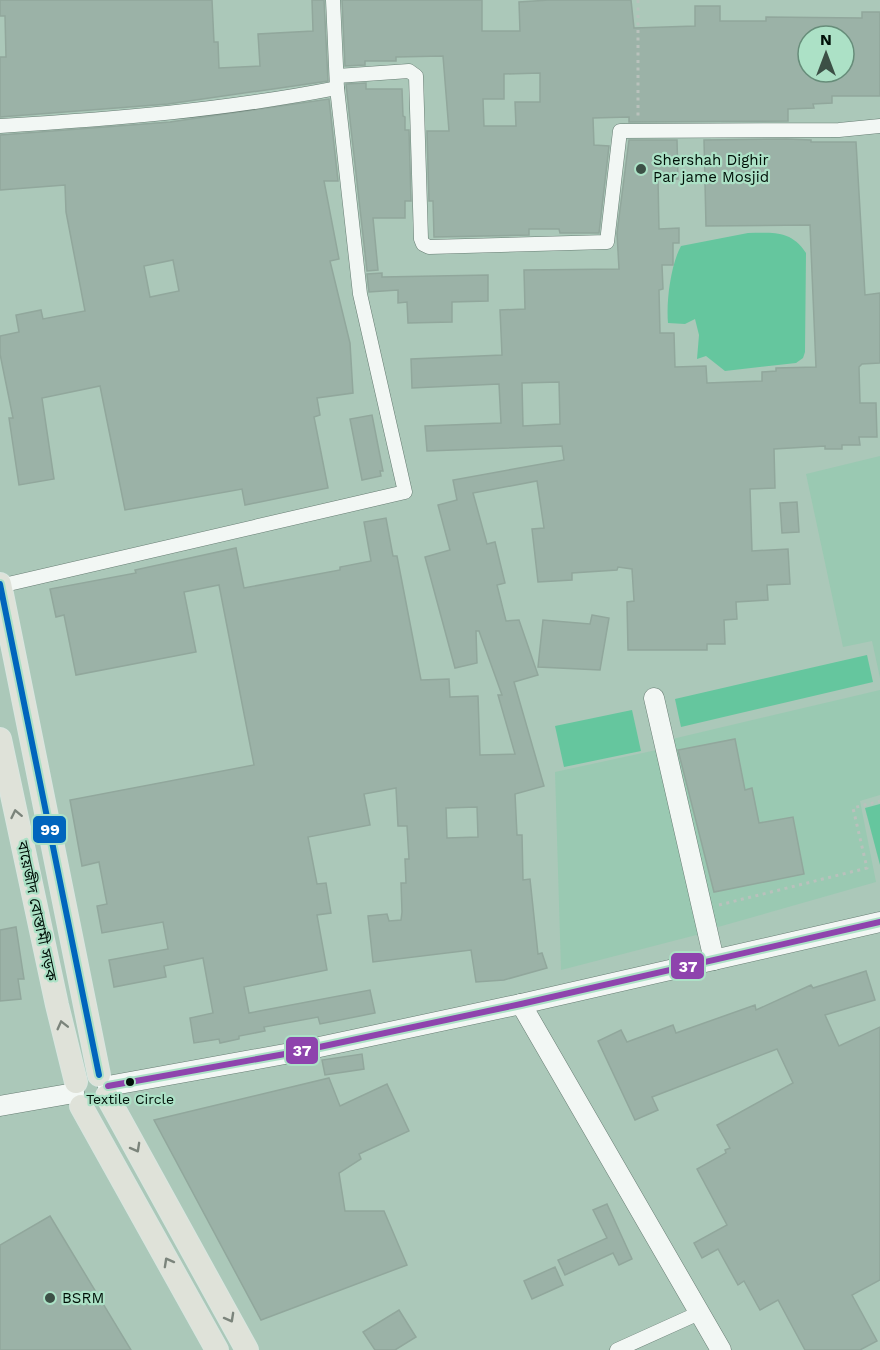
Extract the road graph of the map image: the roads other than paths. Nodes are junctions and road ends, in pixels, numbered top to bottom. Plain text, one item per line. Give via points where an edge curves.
1 (333, 0) edge
2 (337, 82) junction
3 (0, 126) edge
4 (880, 126) edge
5 (0, 585) edge
6 (654, 698) dead end
7 (0, 739) edge
8 (880, 922) edge
9 (714, 960) junction
10 (521, 1005) junction
11 (105, 1086) junction
12 (77, 1093) junction
13 (0, 1106) edge
14 (699, 1312) junction
15 (217, 1350) edge
16 (247, 1350) edge
17 (617, 1350) edge
18 (721, 1350) edge

1 - 2 street
2 - 3 street via 258,104
2 - 4 street via 409,71 416,76 421,238 429,247 607,242 620,131 839,130
2 - 5 street via 360,294 405,492
5 - 11 main road, বায়েজীদ বোস্তামী সড়ক
6 - 9 street
12 -> 7 main road, বায়েজীদ বোস্তামী সড়ক
8 - 9 street
9 - 10 street
10 - 11 street via 296,1052
10 - 14 street
11 - 12 main road via 86,1074
11 - 12 main road via 99,1107 90,1109
11 -> 16 main road, বায়েজীদ বোস্তামী সড়ক
12 - 13 street
15 -> 12 main road, বায়েজীদ বোস্তামী সড়ক
14 - 17 street
14 - 18 street

